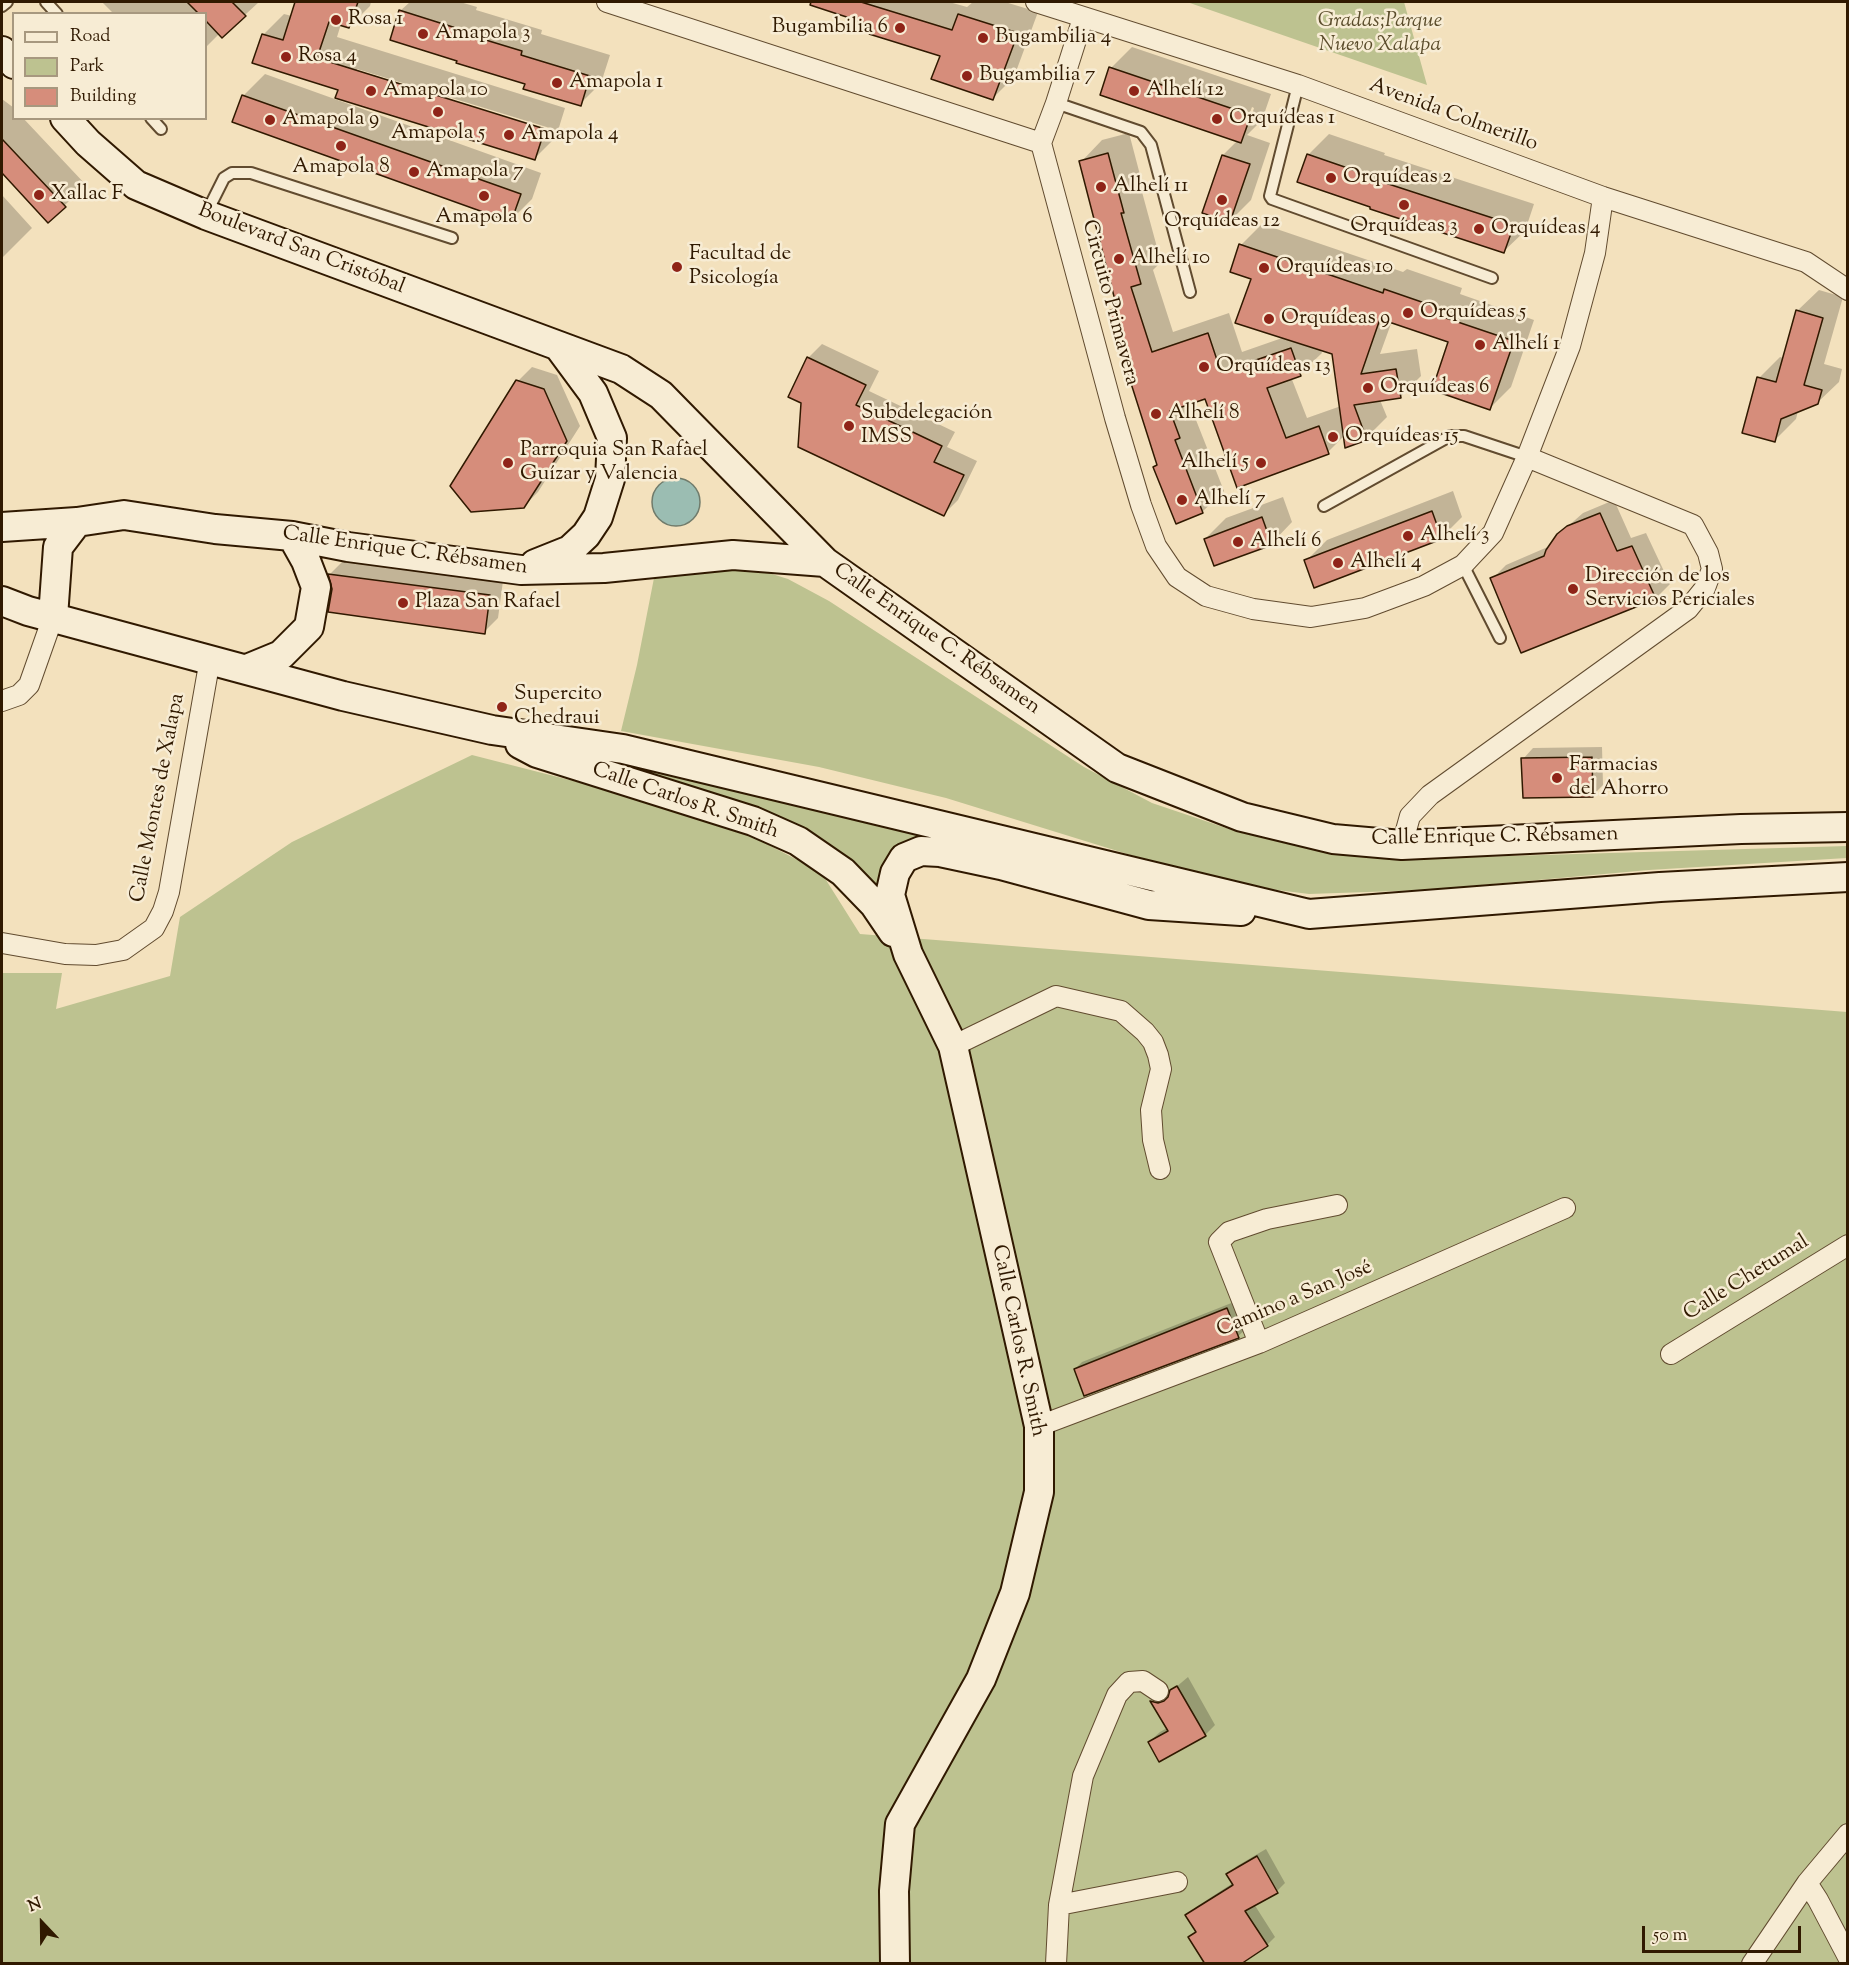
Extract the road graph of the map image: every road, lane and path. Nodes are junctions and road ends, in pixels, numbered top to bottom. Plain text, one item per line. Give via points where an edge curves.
1 (7, 2) edge
2 (607, 2) edge
3 (1036, 2) edge
4 (2, 6) edge
5 (1083, 18) junction
6 (1298, 85) junction
7 (1056, 103) junction
8 (67, 120) edge
9 (153, 120) edge
10 (161, 129) dead end
11 (1041, 143) junction
12 (1603, 197) junction
13 (206, 214) junction
14 (452, 238) dead end
15 (1492, 278) dead end
16 (1848, 290) edge
17 (1190, 292) dead end
18 (559, 347) junction
19 (1527, 457) junction
20 (1324, 506) dead end
21 (77, 522) junction
22 (2, 527) edge
23 (292, 536) junction
24 (825, 562) junction
25 (1463, 565) junction
26 (521, 570) junction
27 (2, 601) edge
28 (53, 617) junction
29 (1500, 638) dead end
30 (210, 659) junction
31 (247, 669) junction
32 (2, 701) edge
33 (492, 730) junction
34 (1848, 827) edge
35 (1402, 845) junction
36 (1848, 877) edge
37 (1309, 914) junction
38 (2, 943) edge
39 (908, 954) junction
40 (953, 1046) junction
41 (1160, 1169) dead end
42 (1337, 1205) dead end
43 (1565, 1208) dead end
44 (1848, 1245) edge
45 (1259, 1343) junction
46 (1671, 1354) dead end
47 (1039, 1426) junction
48 (1158, 1691) dead end
49 (1848, 1834) edge
50 (1177, 1882) dead end
51 (1807, 1883) junction
52 (1059, 1905) junction
53 (1848, 1957) edge
54 (895, 1964) edge
55 (1056, 1964) edge
56 (1752, 1964) edge

1 - 4 lane
2 - 11 street
3 - 5 street, Avenida Colmerillo
5 - 6 street, Avenida Colmerillo
5 - 7 street
6 - 12 street, Avenida Colmerillo
6 - 15 lane via 1272,199
7 - 11 street
7 - 17 lane via 1141,132 1151,145
8 - 13 main road, Boulevard San Cristóbal via 136,185
9 - 10 lane
11 - 25 street, Circuito Primavera via 1141,505 1156,546 1178,577 1206,596 1253,609 1311,617 1365,608 1424,586
12 - 16 street, Avenida Colmerillo via 1806,262
12 - 19 street, Circuito Primavera via 1595,253 1570,346
13 - 14 lane via 224,178 232,173 251,173
13 - 18 main road, Boulevard San Cristóbal
18 - 24 main road, Boulevard San Cristóbal via 621,369 661,395
18 - 26 main road via 593,393 612,438 610,479 598,517 586,535 570,550
19 - 20 lane via 1464,436 1450,436
19 - 25 street, Circuito Primavera via 1493,532
19 - 35 street via 1693,525 1712,569 1705,588 1688,609 1430,795 1410,816
21 - 22 main road, Calle Enrique C. Rébsamen
21 - 23 main road, Calle Enrique C. Rébsamen via 124,515
21 - 28 main road via 58,547
23 - 26 main road, Calle Enrique C. Rébsamen via 477,569
23 - 31 main road via 316,587 309,627 281,655
24 - 26 main road, Calle Enrique C. Rébsamen via 733,555 604,568
24 - 35 main road, Calle Enrique C. Rébsamen via 1117,768 1242,817 1334,839
25 - 29 lane
27 - 28 main road
28 - 30 main road
28 - 32 street via 29,685 19,695
30 - 31 main road
30 - 38 street, Calle Montes de Xalapa via 169,892 154,928 123,950 96,955
31 - 33 main road via 343,696
33 - 37 main road via 624,749
33 - 39 main road, Calle Carlos R. Smith via 537,753 753,821 798,841 843,872 874,904
34 - 35 main road, Calle Enrique C. Rébsamen
36 - 37 main road via 1660,886
37 - 39 main road, Calle Carlos R. Smith via 1149,905 1001,865 921,851 904,858 895,873 890,895
39 - 40 main road, Calle Carlos R. Smith
40 - 41 street via 1056,996 1121,1011 1145,1032 1158,1055 1161,1069 1151,1110
40 - 47 main road, Calle Carlos R. Smith
42 - 45 street via 1267,1219 1229,1232 1220,1242
43 - 45 street, Camino a San José
44 - 46 street, Calle Chetumal
45 - 47 street, Camino a San José
47 - 54 main road, Calle Carlos R. Smith via 1039,1492 1015,1593 981,1679 900,1824 894,1891
48 - 52 street via 1143,1681 1129,1682 1116,1695 1083,1776
49 - 51 street
50 - 52 street
51 - 53 street
51 - 56 street
52 - 55 street

